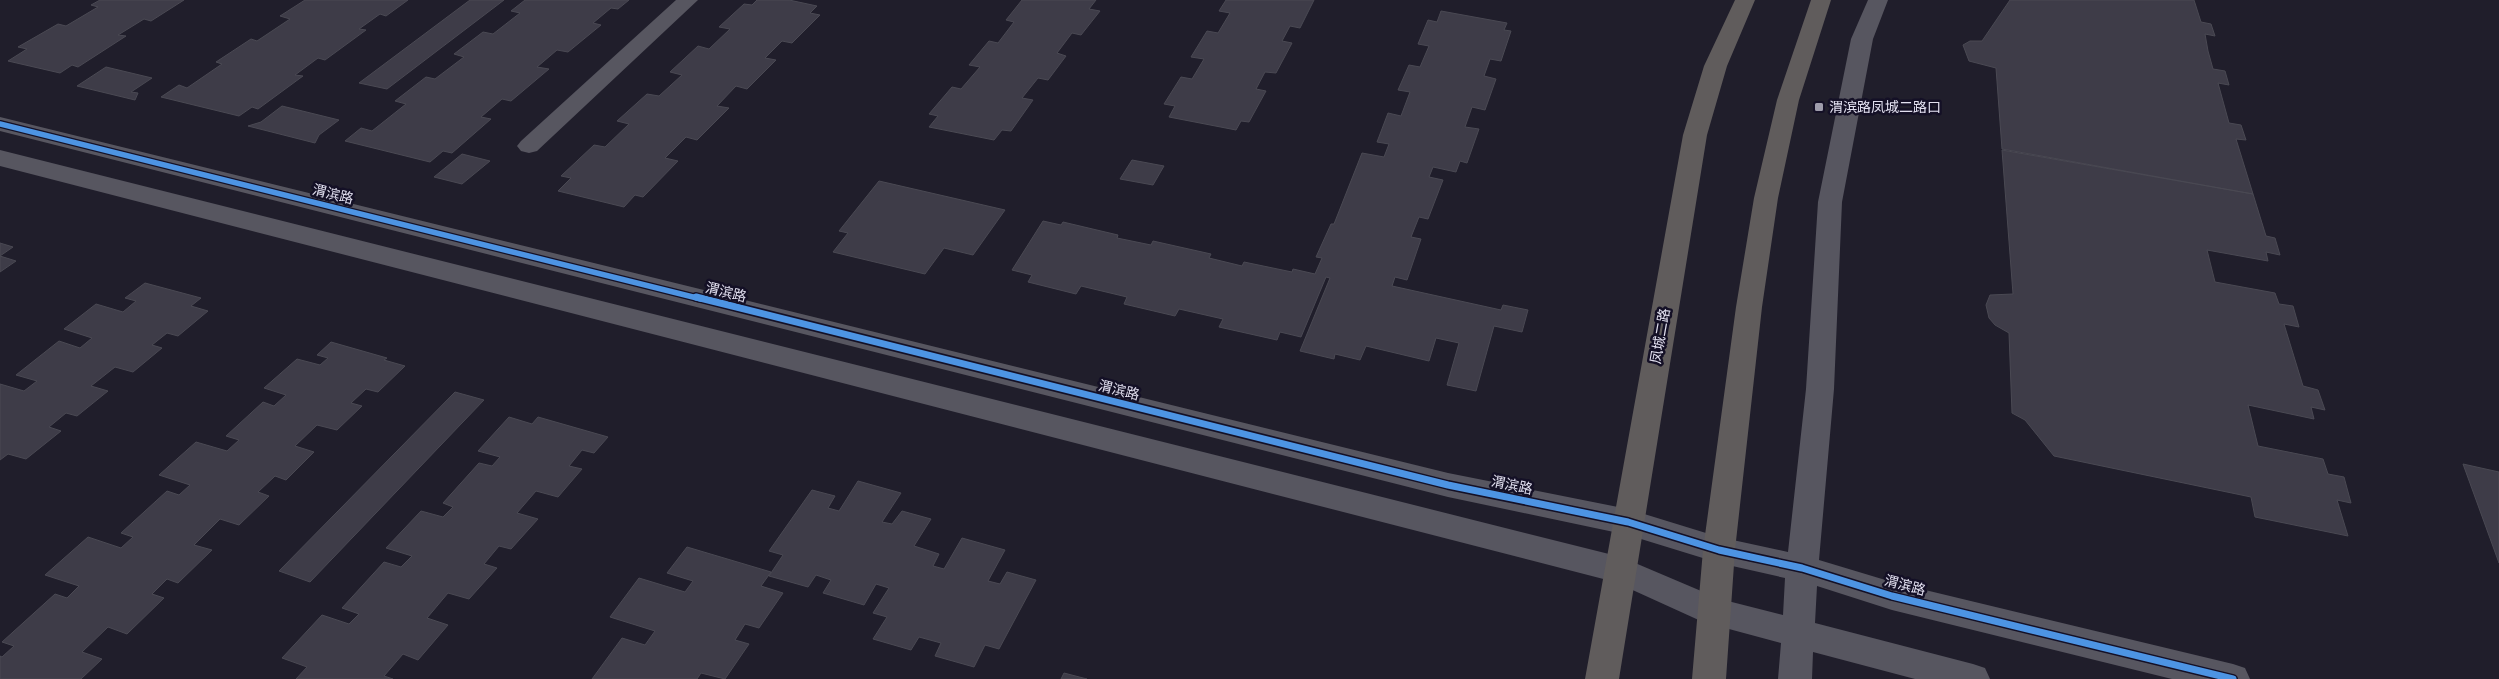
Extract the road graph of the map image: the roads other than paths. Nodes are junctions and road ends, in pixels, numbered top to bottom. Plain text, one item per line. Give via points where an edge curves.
1 (688, 0) edge
2 (1746, 0) edge
3 (1821, 0) edge
4 (1878, 0) edge
5 (0, 124) edge
6 (528, 146) dead end
7 (0, 158) edge
8 (1628, 522) junction
9 (1719, 550) junction
10 (1802, 568) junction
11 (1621, 570) junction
12 (1715, 612) junction
13 (1798, 635) junction
14 (1602, 679) edge
15 (1709, 679) edge
16 (1795, 679) edge
17 (1973, 679) edge
18 (2233, 679) edge

1 - 6 street
2 - 8 main road, 凤城二路 via 1726,37 1709,81 1695,135
3 - 9 main road via 1788,100 1766,198 1748,308
4 - 10 street via 1862,39 1830,202 1820,388
5 - 8 street, 渭滨路 via 1448,485
7 - 11 street
8 - 9 street, 渭滨路
8 - 11 main road, 凤城二路
9 - 10 street, 渭滨路
9 - 12 main road
10 - 13 street
10 - 18 street, 渭滨路 via 1892,596
11 - 12 street
11 - 14 main road, 凤城二路
12 - 13 street
12 - 15 main road
13 - 16 street
13 - 17 street

